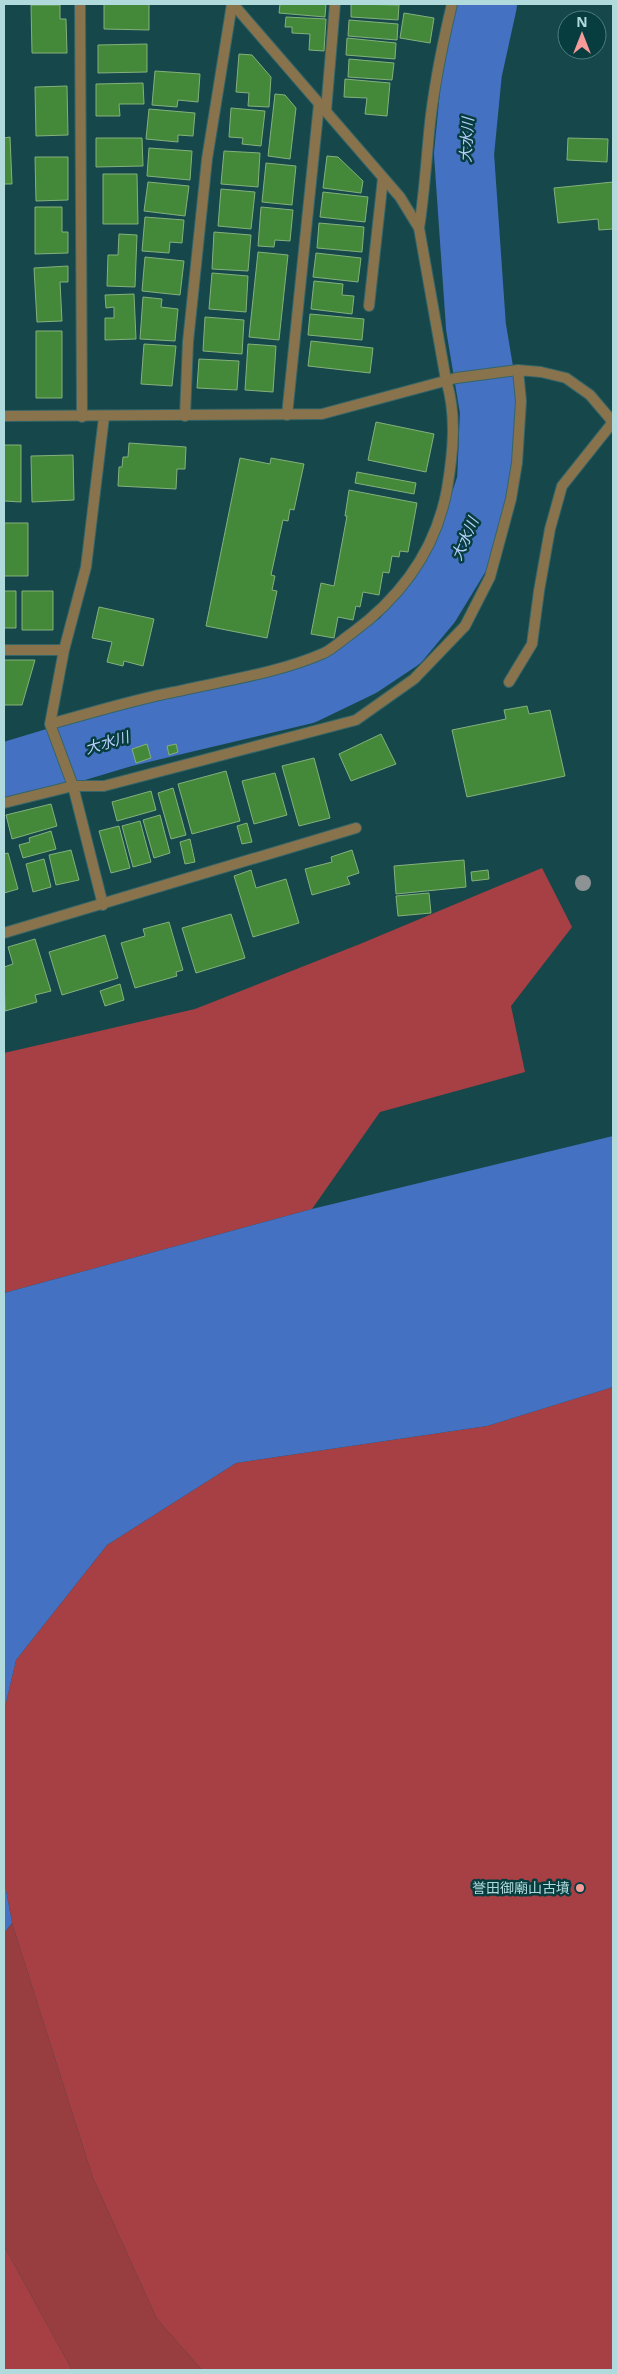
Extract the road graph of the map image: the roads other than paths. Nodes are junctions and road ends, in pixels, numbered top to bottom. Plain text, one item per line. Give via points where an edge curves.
1 (80, 4) edge
2 (232, 4) edge
3 (335, 4) edge
4 (452, 4) edge
5 (322, 108) junction
6 (383, 178) junction
7 (419, 228) junction
8 (368, 306) dead end
9 (512, 371) junction
10 (451, 379) junction
11 (287, 415) junction
12 (4, 416) edge
13 (185, 416) junction
14 (82, 417) junction
15 (104, 417) junction
16 (613, 422) edge
17 (4, 650) edge
18 (64, 650) junction
19 (509, 682) dead end
20 (50, 724) junction
21 (73, 786) junction
22 (4, 803) edge
23 (356, 828) dead end
24 (102, 905) junction
25 (4, 933) edge

1 - 14 street
2 - 5 street
2 - 13 street via 206,160 188,342
3 - 5 street
4 - 7 street via 429,132
5 - 6 street
5 - 11 street
6 - 7 street via 400,197
6 - 8 street
7 - 10 street
9 - 10 street
9 - 16 street via 541,372 566,378 590,395
9 - 21 street via 521,401 517,463 490,577 465,626 414,679 356,720 104,786
10 - 11 street via 322,414
10 - 20 street via 452,449 444,502 432,541 391,600 368,621 325,652 293,664 157,695
11 - 13 street
12 - 14 street
13 - 15 street
14 - 15 street
15 - 18 street via 86,567
16 - 19 street via 562,486 550,529 532,644
17 - 18 street
18 - 20 street
20 - 21 street
21 - 22 street
21 - 24 street
23 - 24 street
24 - 25 street

